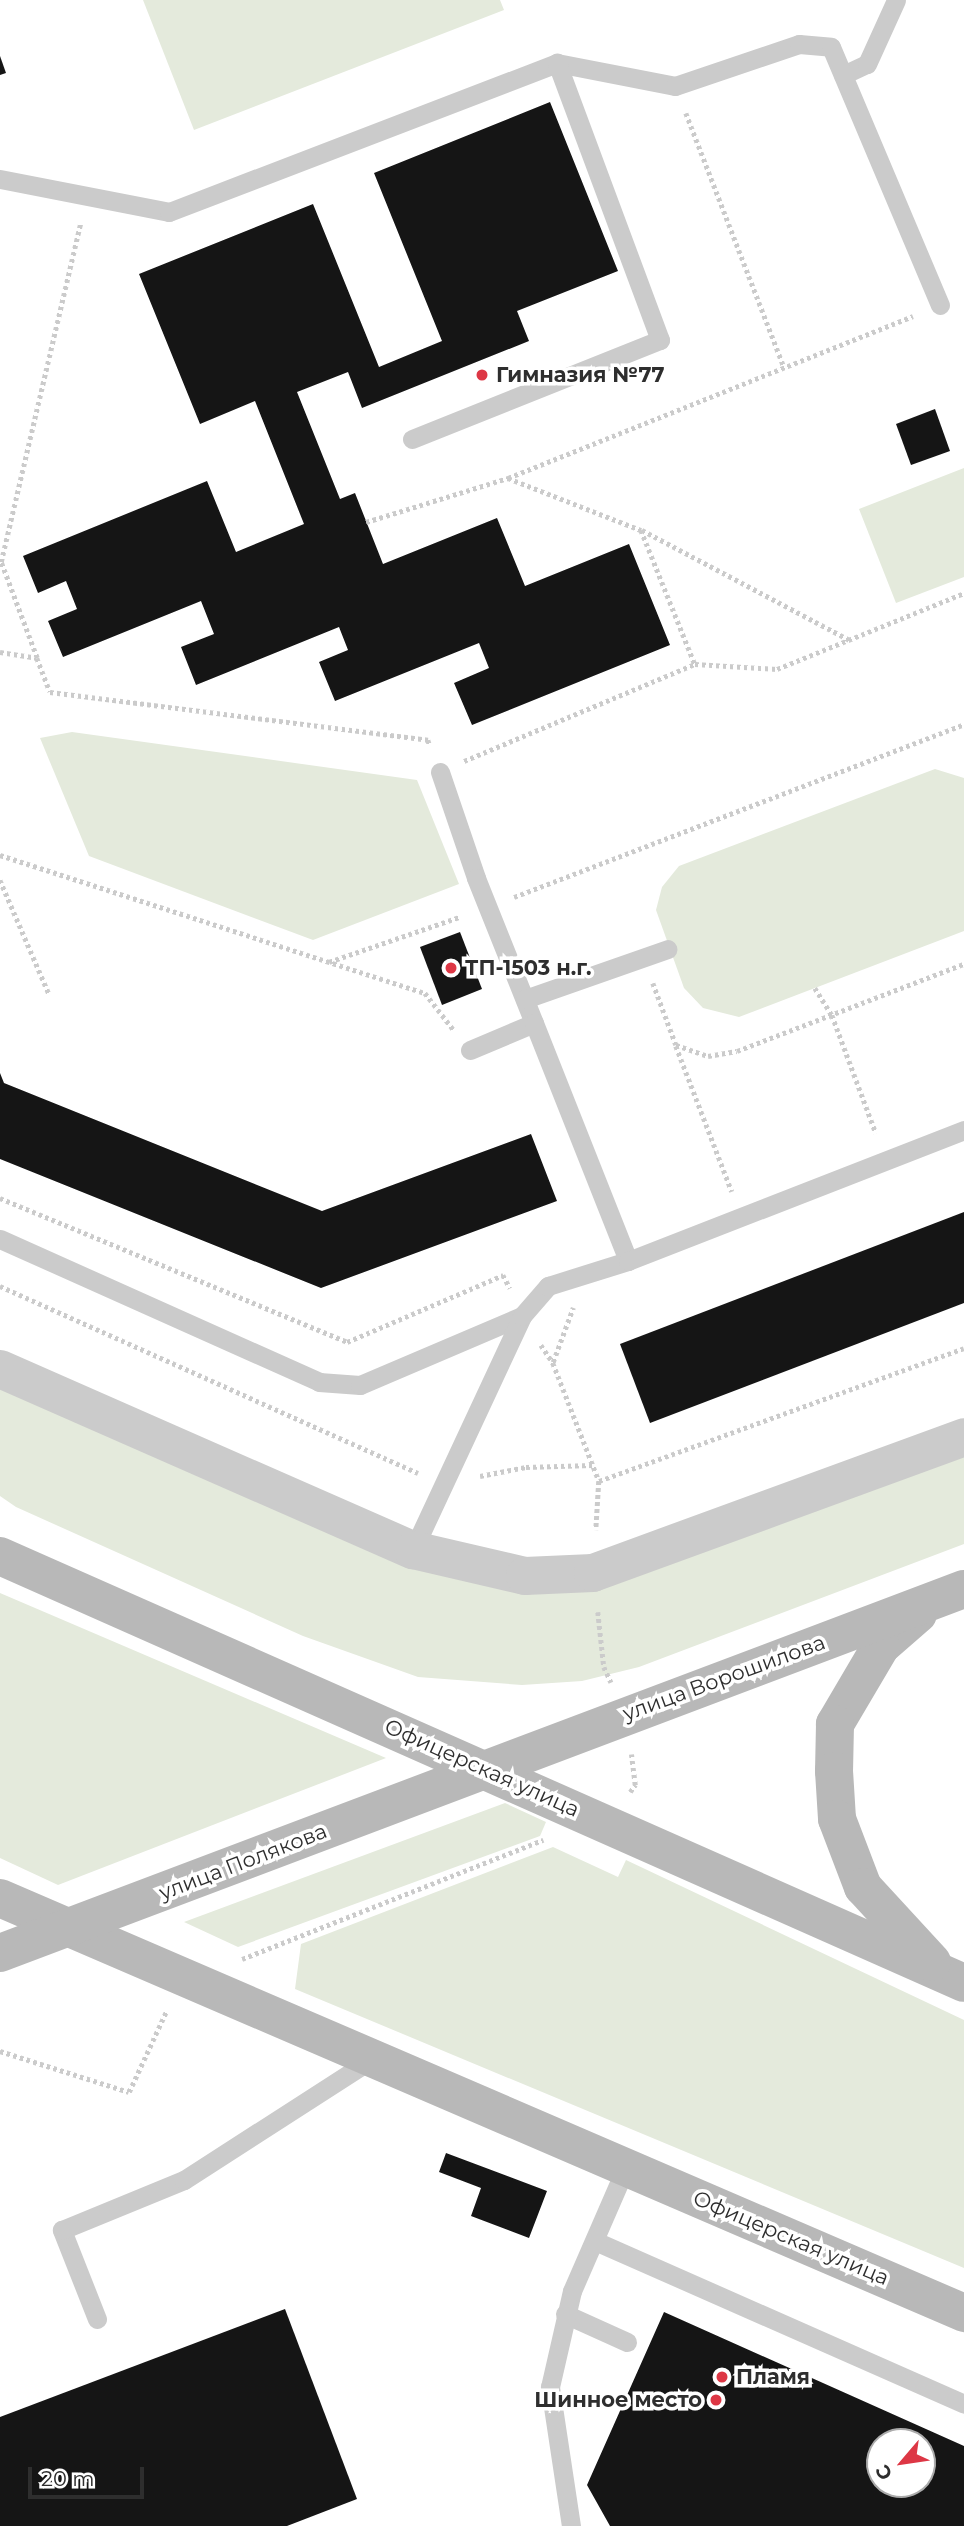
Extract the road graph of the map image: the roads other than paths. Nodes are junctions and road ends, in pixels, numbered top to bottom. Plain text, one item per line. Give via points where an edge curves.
1 (896, 0) edge
2 (557, 63) junction
3 (843, 75) junction
4 (0, 179) edge
5 (940, 306) road end
6 (412, 439) dead end
7 (440, 772) road end
8 (668, 949) dead end
9 (525, 999) junction
10 (534, 1023) junction
11 (470, 1049) road end
12 (964, 1130) edge
13 (0, 1239) edge
14 (628, 1261) junction
15 (522, 1315) junction
16 (0, 1369) edge
17 (964, 1437) edge
18 (0, 1537) edge
19 (413, 1550) junction
20 (15, 1562) edge
21 (950, 1594) edge
22 (485, 1769) junction
23 (0, 1898) edge
24 (67, 1929) junction
25 (0, 1953) edge
26 (953, 1978) edge
27 (372, 2059) junction
28 (626, 2167) junction
29 (595, 2241) junction
30 (958, 2308) edge
31 (565, 2314) junction
32 (97, 2319) dead end
33 (627, 2342) dead end
34 (964, 2404) edge
35 (571, 2526) edge

1 - 3 lane via 867,64
2 - 3 lane via 675,86 799,44 831,47
2 - 4 lane via 169,212
2 - 6 lane via 660,341
3 - 5 lane
7 - 9 lane
8 - 9 lane
9 - 10 lane
10 - 11 lane
10 - 14 lane
12 - 14 lane
13 - 15 lane via 318,1382 360,1385
14 - 15 lane via 548,1286
15 - 19 lane
16 - 19 street
17 - 19 street via 593,1573 524,1576
18 - 20 street
20 - 22 main road, Офицерская улица
21 - 22 main road, улица Ворошилова
21 - 26 main road via 881,1646 835,1724 834,1771 837,1819 863,1887
22 - 24 main road, улица Полякова
22 - 26 main road, Офицерская улица
23 - 24 main road, Офицерская улица
24 - 25 main road, улица Полякова
24 - 27 main road, Офицерская улица
27 - 28 main road, Офицерская улица
27 - 32 lane via 184,2180 62,2230
28 - 29 lane
28 - 30 main road, Офицерская улица
29 - 31 lane
29 - 34 lane
31 - 33 lane
31 - 35 lane via 550,2387

